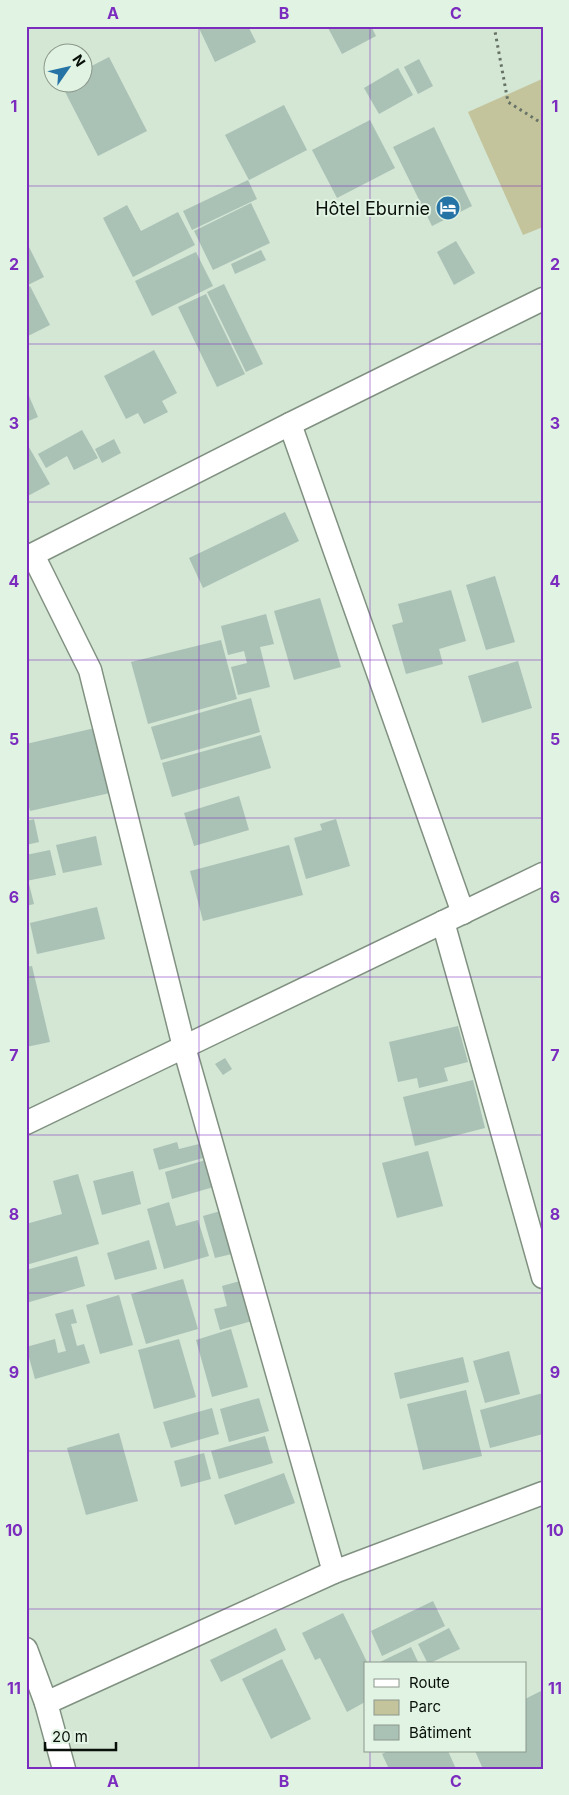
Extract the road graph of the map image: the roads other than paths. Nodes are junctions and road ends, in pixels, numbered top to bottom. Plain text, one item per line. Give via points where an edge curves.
1 (543, 299) edge
2 (290, 424) junction
3 (30, 557) edge
4 (543, 874) edge
5 (453, 917) junction
6 (184, 1047) junction
7 (26, 1123) edge
8 (543, 1277) edge
9 (543, 1493) edge
10 (334, 1572) junction
11 (26, 1649) edge
12 (46, 1703) junction
13 (64, 1769) edge

1 - 2 street
2 - 3 street
2 - 5 street
3 - 6 street via 90,670
4 - 5 street
5 - 6 street
5 - 8 street
6 - 7 street
6 - 10 street
9 - 10 street
10 - 12 street
11 - 12 street
12 - 13 street

